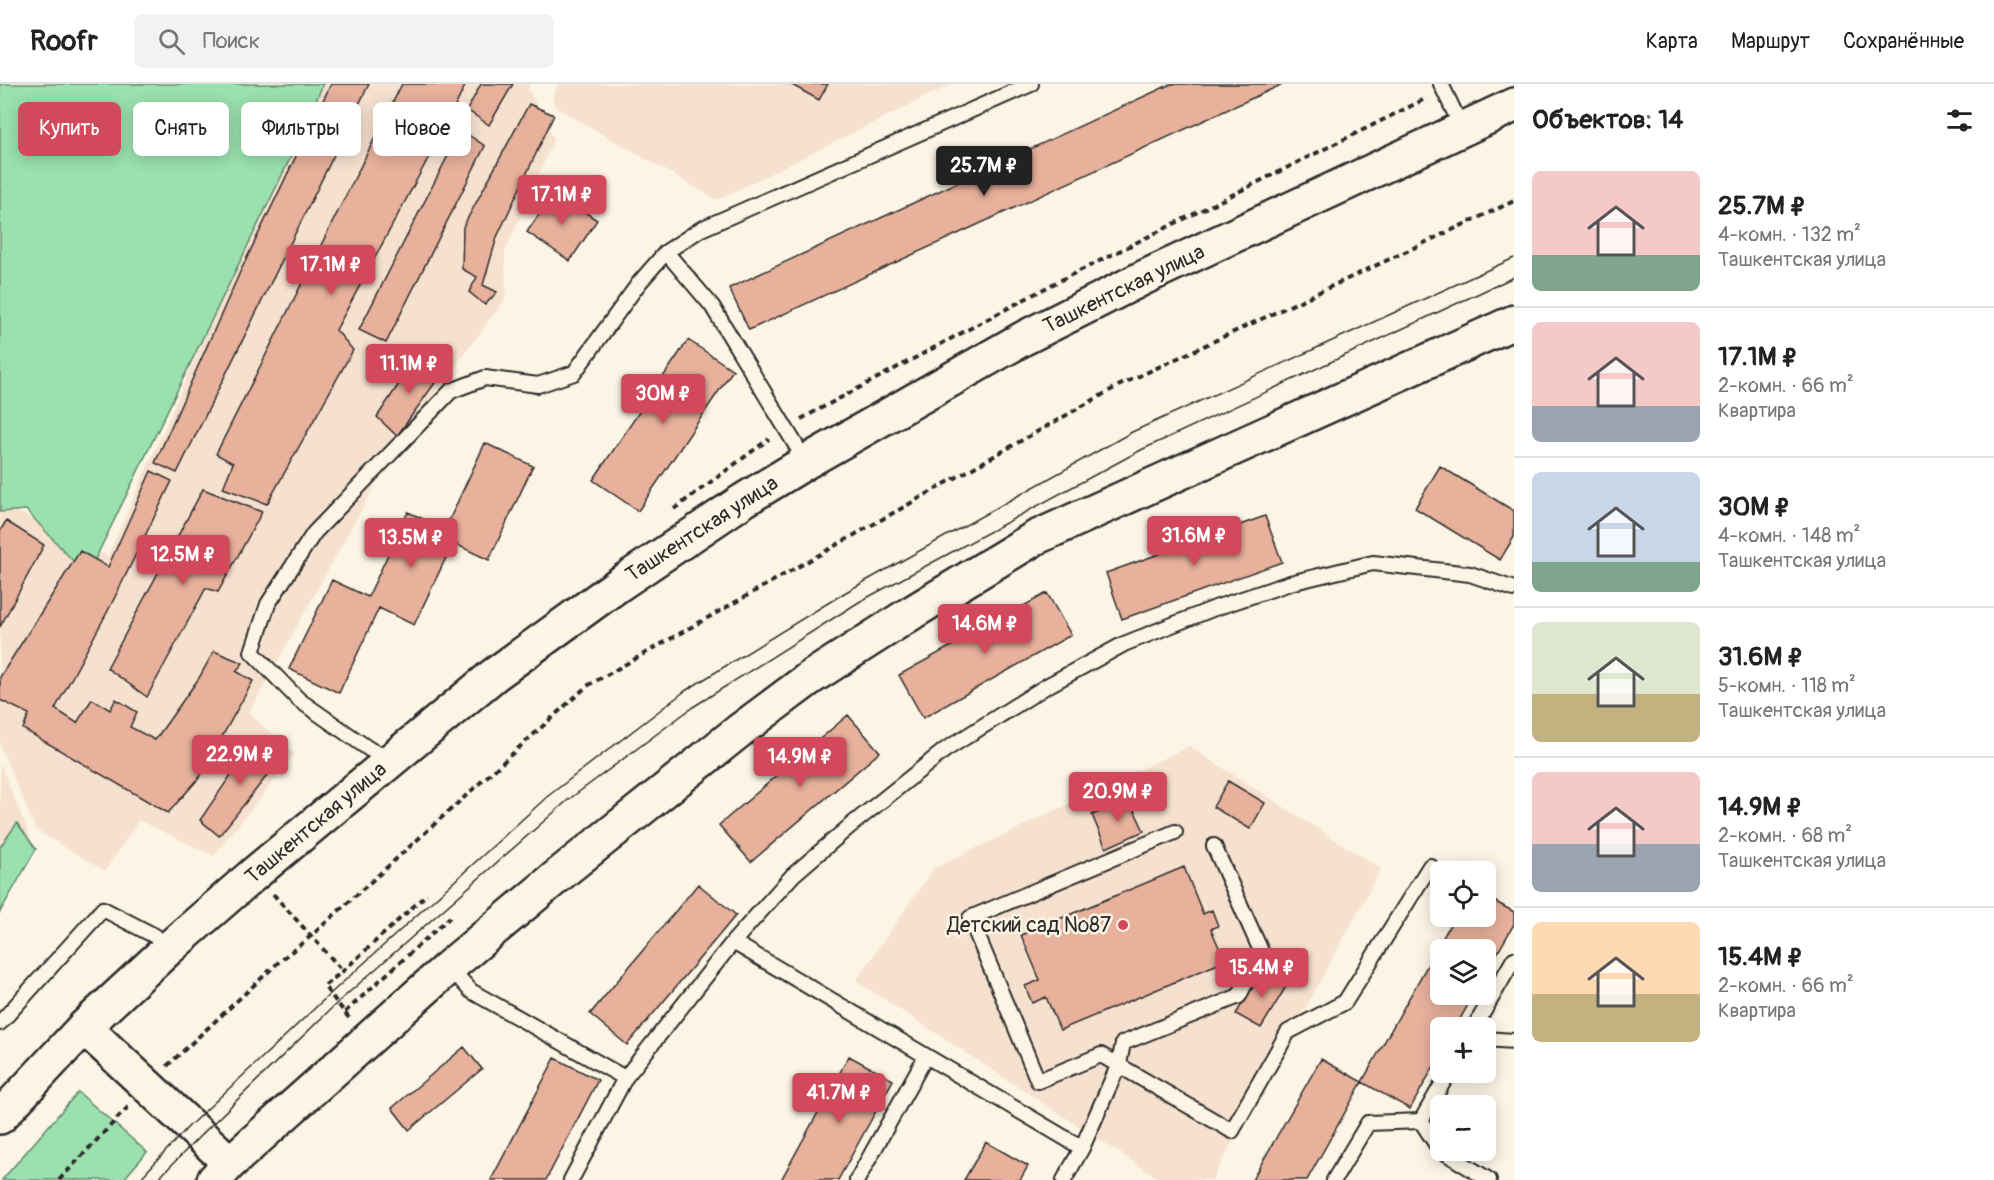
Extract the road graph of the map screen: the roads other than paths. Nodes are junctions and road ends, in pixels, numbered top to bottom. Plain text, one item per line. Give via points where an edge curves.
1 (1032, 84) edge
2 (1441, 84) edge
3 (1514, 105) edge
4 (1462, 128) junction
5 (666, 252) junction
6 (1514, 322) edge
7 (806, 462) junction
8 (1514, 589) edge
9 (392, 760) junction
10 (1175, 832) dead end
11 (1214, 846) dead end
12 (1430, 866) dead end
13 (733, 942) junction
14 (168, 949) junction
15 (1514, 959) edge
16 (449, 967) junction
17 (1480, 1017) edge
18 (0, 1023) edge
19 (84, 1027) junction
20 (1496, 1040) edge
21 (1514, 1041) edge
22 (926, 1056) junction
23 (1119, 1064) junction
24 (625, 1078) junction
25 (1443, 1083) edge
26 (0, 1117) edge
27 (1421, 1120) junction
28 (1430, 1134) edge
29 (1082, 1148) junction
30 (1458, 1161) edge
31 (222, 1172) edge
32 (572, 1180) edge
33 (857, 1180) edge
34 (1064, 1180) edge
35 (1334, 1180) edge
36 (1489, 1180) edge

1 - 5 lane via 701,229
2 - 4 lane
3 - 4 main road, Ташкентская улица
4 - 7 main road, Ташкентская улица via 1024,338
5 - 7 lane via 712,306
5 - 9 lane via 574,373 538,385 485,378 451,391 314,533 268,604 252,652 299,700 369,749
6 - 16 main road via 1035,538 964,581 801,684 566,868
7 - 9 main road, Ташкентская улица via 598,599 494,675
8 - 13 lane via 1470,574 1373,563 1290,583 1124,644 1045,687 945,750 794,875
9 - 14 main road, Ташкентская улица
10 - 23 lane via 970,918 1038,1081 1101,1055
11 - 23 lane via 1261,951 1239,996 1123,1042
12 - 23 lane via 1345,1002 1288,1032 1232,1131
13 - 22 lane
13 - 24 lane
14 - 18 lane via 155,936 104,909
14 - 19 main road, Ташкентская улица
15 - 17 lane
16 - 24 lane via 471,991
16 - 31 main road
19 - 26 main road, Ташкентская улица
19 - 31 main road via 147,1087
20 - 21 lane
22 - 29 lane
22 - 33 lane
23 - 29 lane
24 - 32 lane
25 - 27 lane
27 - 28 lane
27 - 35 lane via 1368,1123
29 - 34 lane
30 - 36 lane

